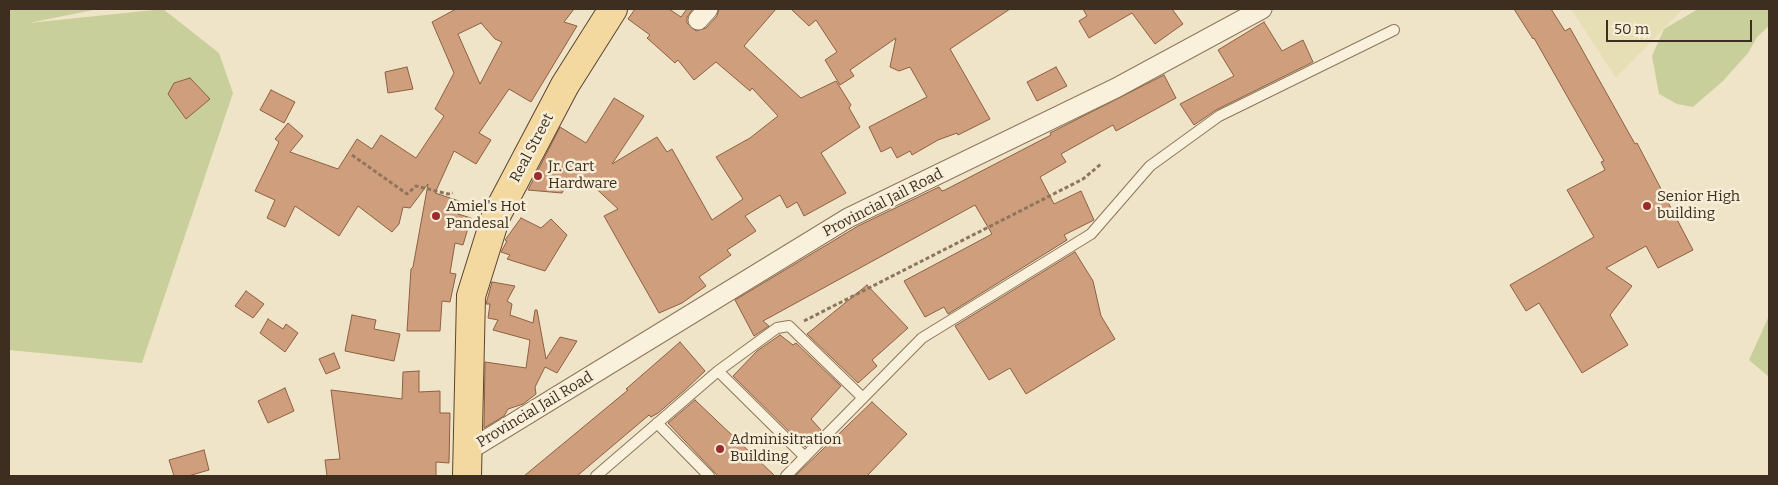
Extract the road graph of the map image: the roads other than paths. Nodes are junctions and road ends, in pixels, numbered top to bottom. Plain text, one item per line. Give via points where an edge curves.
1 (613, 9) edge
2 (1262, 9) edge
3 (1394, 30) dead end
4 (718, 371) junction
5 (863, 398) junction
6 (658, 423) junction
7 (805, 457) junction
8 (466, 464) edge
9 (596, 476) edge
10 (709, 476) edge
11 (786, 476) edge

1 - 8 main road, Real Street via 565,85 496,216 471,296
2 - 8 street, Provincial Jail Road via 1116,88 848,218
3 - 5 lane via 1219,116 1150,166 1091,234 922,338
4 - 5 lane via 777,328 789,326
4 - 6 lane
4 - 7 lane
5 - 7 lane
6 - 9 lane
6 - 10 lane
7 - 11 lane

